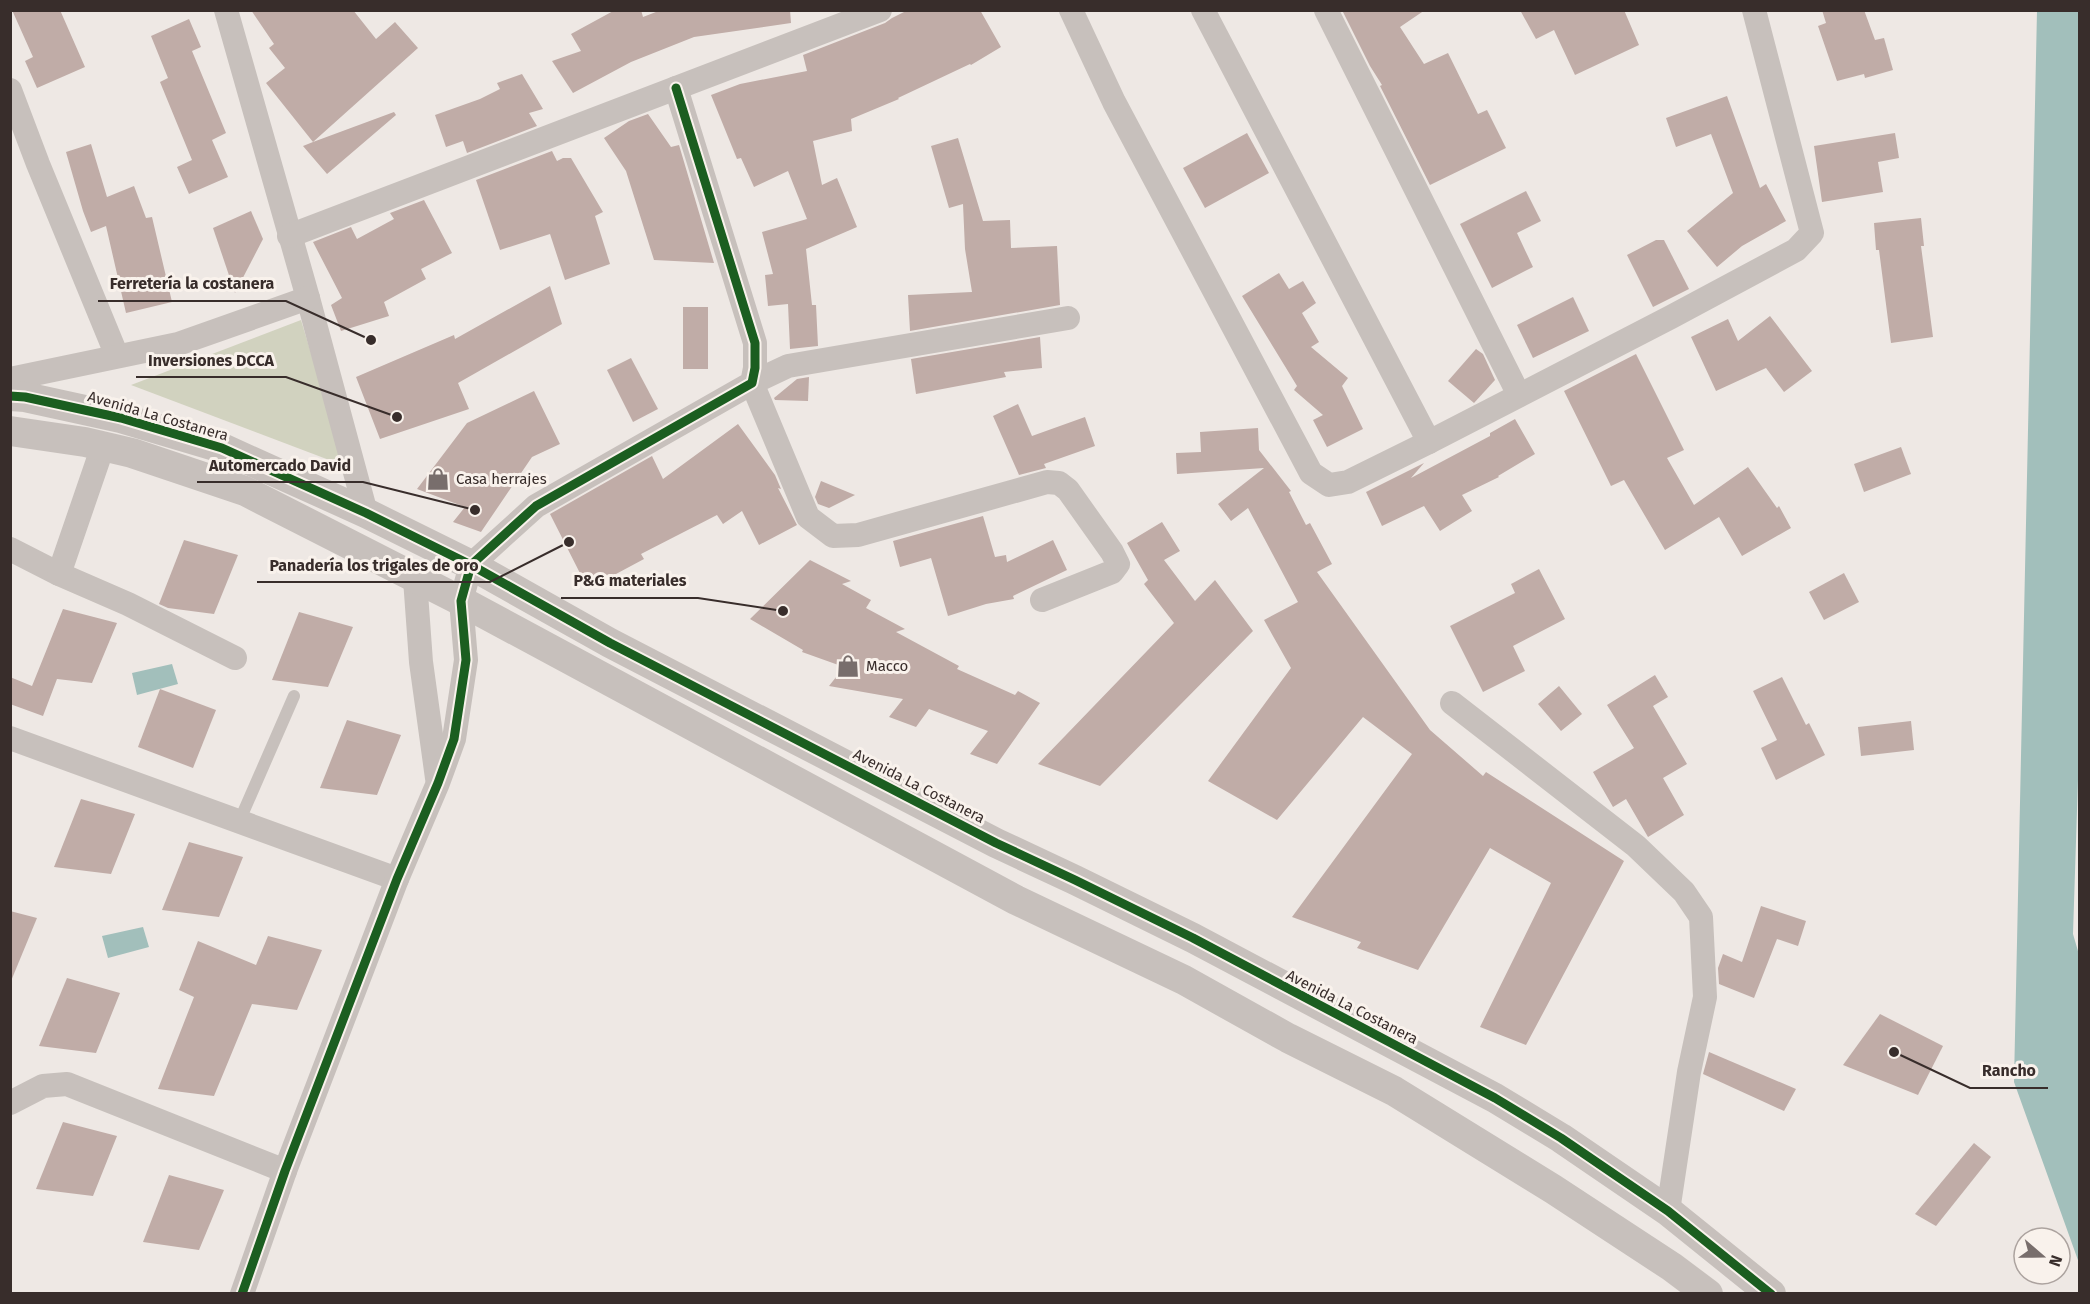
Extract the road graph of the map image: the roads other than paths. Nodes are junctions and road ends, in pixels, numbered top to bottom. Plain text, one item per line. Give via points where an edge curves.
1 (226, 10) edge
2 (880, 10) edge
3 (1071, 10) edge
4 (1203, 10) edge
5 (1326, 10) edge
6 (1755, 10) edge
7 (676, 88) junction
8 (10, 90) edge
9 (289, 236) junction
10 (308, 298) junction
11 (1068, 318) dead end
12 (117, 356) junction
13 (10, 379) edge
14 (752, 383) junction
15 (1520, 395) junction
16 (10, 396) edge
17 (10, 431) edge
18 (1429, 442) junction
19 (103, 446) junction
20 (366, 513) junction
21 (10, 549) edge
22 (471, 565) junction
23 (59, 574) junction
24 (415, 579) junction
25 (1041, 600) dead end
26 (461, 601) junction
27 (235, 658) dead end
28 (294, 696) dead end
29 (1452, 703) dead end
30 (10, 738) edge
31 (438, 783) junction
32 (239, 822) junction
33 (397, 879) junction
34 (10, 1102) edge
35 (285, 1171) junction
36 (1668, 1211) junction
37 (242, 1293) edge
38 (1708, 1293) edge
39 (1771, 1293) edge

1 - 9 street
2 - 7 street
3 - 18 street via 1114,102 1311,473 1329,485 1348,482
4 - 18 street
5 - 15 street
6 - 15 street via 1812,233 1796,250
7 - 9 street
7 - 14 street via 754,343
8 - 12 street
9 - 10 street
10 - 12 street via 178,344
10 - 20 street
11 - 14 street via 788,366
12 - 13 street
14 - 22 street via 536,506
14 - 25 street via 808,517 833,536 858,536 1047,482 1059,483 1068,490 1118,564 1112,572
15 - 18 street
16 - 20 street, Avenida La Costanera via 121,418 222,448
17 - 19 street
19 - 23 street
19 - 24 street via 245,492
20 - 22 street, Avenida La Costanera
21 - 23 street
22 - 26 street
22 - 36 street, Avenida La Costanera via 621,648 996,843 1192,938 1496,1098
23 - 27 street
24 - 26 street
24 - 31 street via 421,662
26 - 31 street via 466,660 454,739
26 - 38 street via 1016,900 1184,980 1394,1091 1544,1183
28 - 32 lane
29 - 36 street via 1636,846 1684,892 1701,917 1705,997
30 - 32 street
31 - 33 street
32 - 33 street
33 - 35 street
34 - 35 street via 43,1086 67,1084
35 - 37 street
36 - 39 street, Avenida La Costanera

